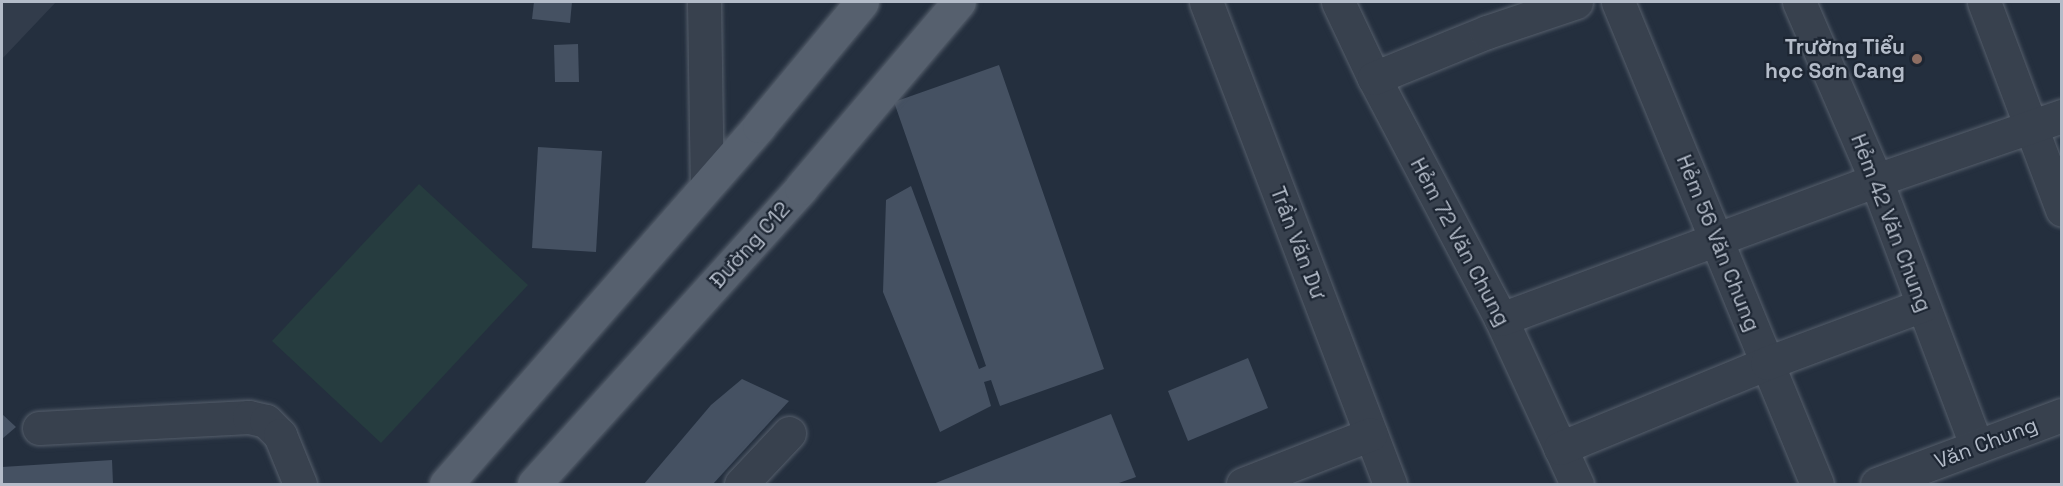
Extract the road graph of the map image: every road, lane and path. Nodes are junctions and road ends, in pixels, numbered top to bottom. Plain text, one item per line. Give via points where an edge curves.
1 (704, 2) edge
2 (862, 2) edge
3 (959, 2) edge
4 (1206, 2) edge
5 (1338, 2) edge
6 (1576, 2) edge
7 (1618, 2) edge
8 (1799, 2) edge
9 (1984, 2) edge
10 (1374, 78) junction
11 (2061, 116) edge
12 (2030, 127) junction
13 (1876, 180) junction
14 (707, 185) junction
15 (2061, 210) edge
16 (1718, 240) junction
17 (1923, 305) junction
18 (1501, 319) junction
19 (1767, 363) junction
20 (2061, 415) edge
21 (39, 428) dead end
22 (789, 434) dead end
23 (1371, 434) junction
24 (1977, 447) junction
25 (1560, 448) junction
26 (1884, 483) edge
27 (300, 484) edge
28 (446, 484) edge
29 (534, 484) edge
30 (741, 484) edge
31 (1243, 484) edge
32 (1390, 484) edge
33 (1578, 484) edge
34 (1817, 484) edge

1 - 14 street
2 - 14 main road
3 - 29 main road, Đường C12 via 801,188
4 - 23 street, Trần Văn Dư
5 - 10 street, Hẻm 72 Văn Chung
6 - 10 street via 1487,32
7 - 16 street, Hẻm 56 Văn Chung
8 - 13 street, Hẻm 42 Văn Chung
9 - 12 street
10 - 18 street, Hẻm 72 Văn Chung
11 - 12 street
12 - 13 street
12 - 15 street
13 - 16 street
13 - 17 street, Hẻm 42 Văn Chung
14 - 28 main road
16 - 18 street
16 - 19 street, Hẻm 56 Văn Chung
17 - 19 street
17 - 24 street, Hẻm 42 Văn Chung
18 - 25 street, Hẻm 72 Văn Chung
19 - 25 street
19 - 34 street, Hẻm 56 Văn Chung
20 - 24 street, Văn Chung
21 - 27 street via 249,417 266,421 280,435
22 - 30 street
23 - 31 street
23 - 32 street, Trần Văn Dư
24 - 26 street, Văn Chung
25 - 33 street, Hẻm 72 Văn Chung

